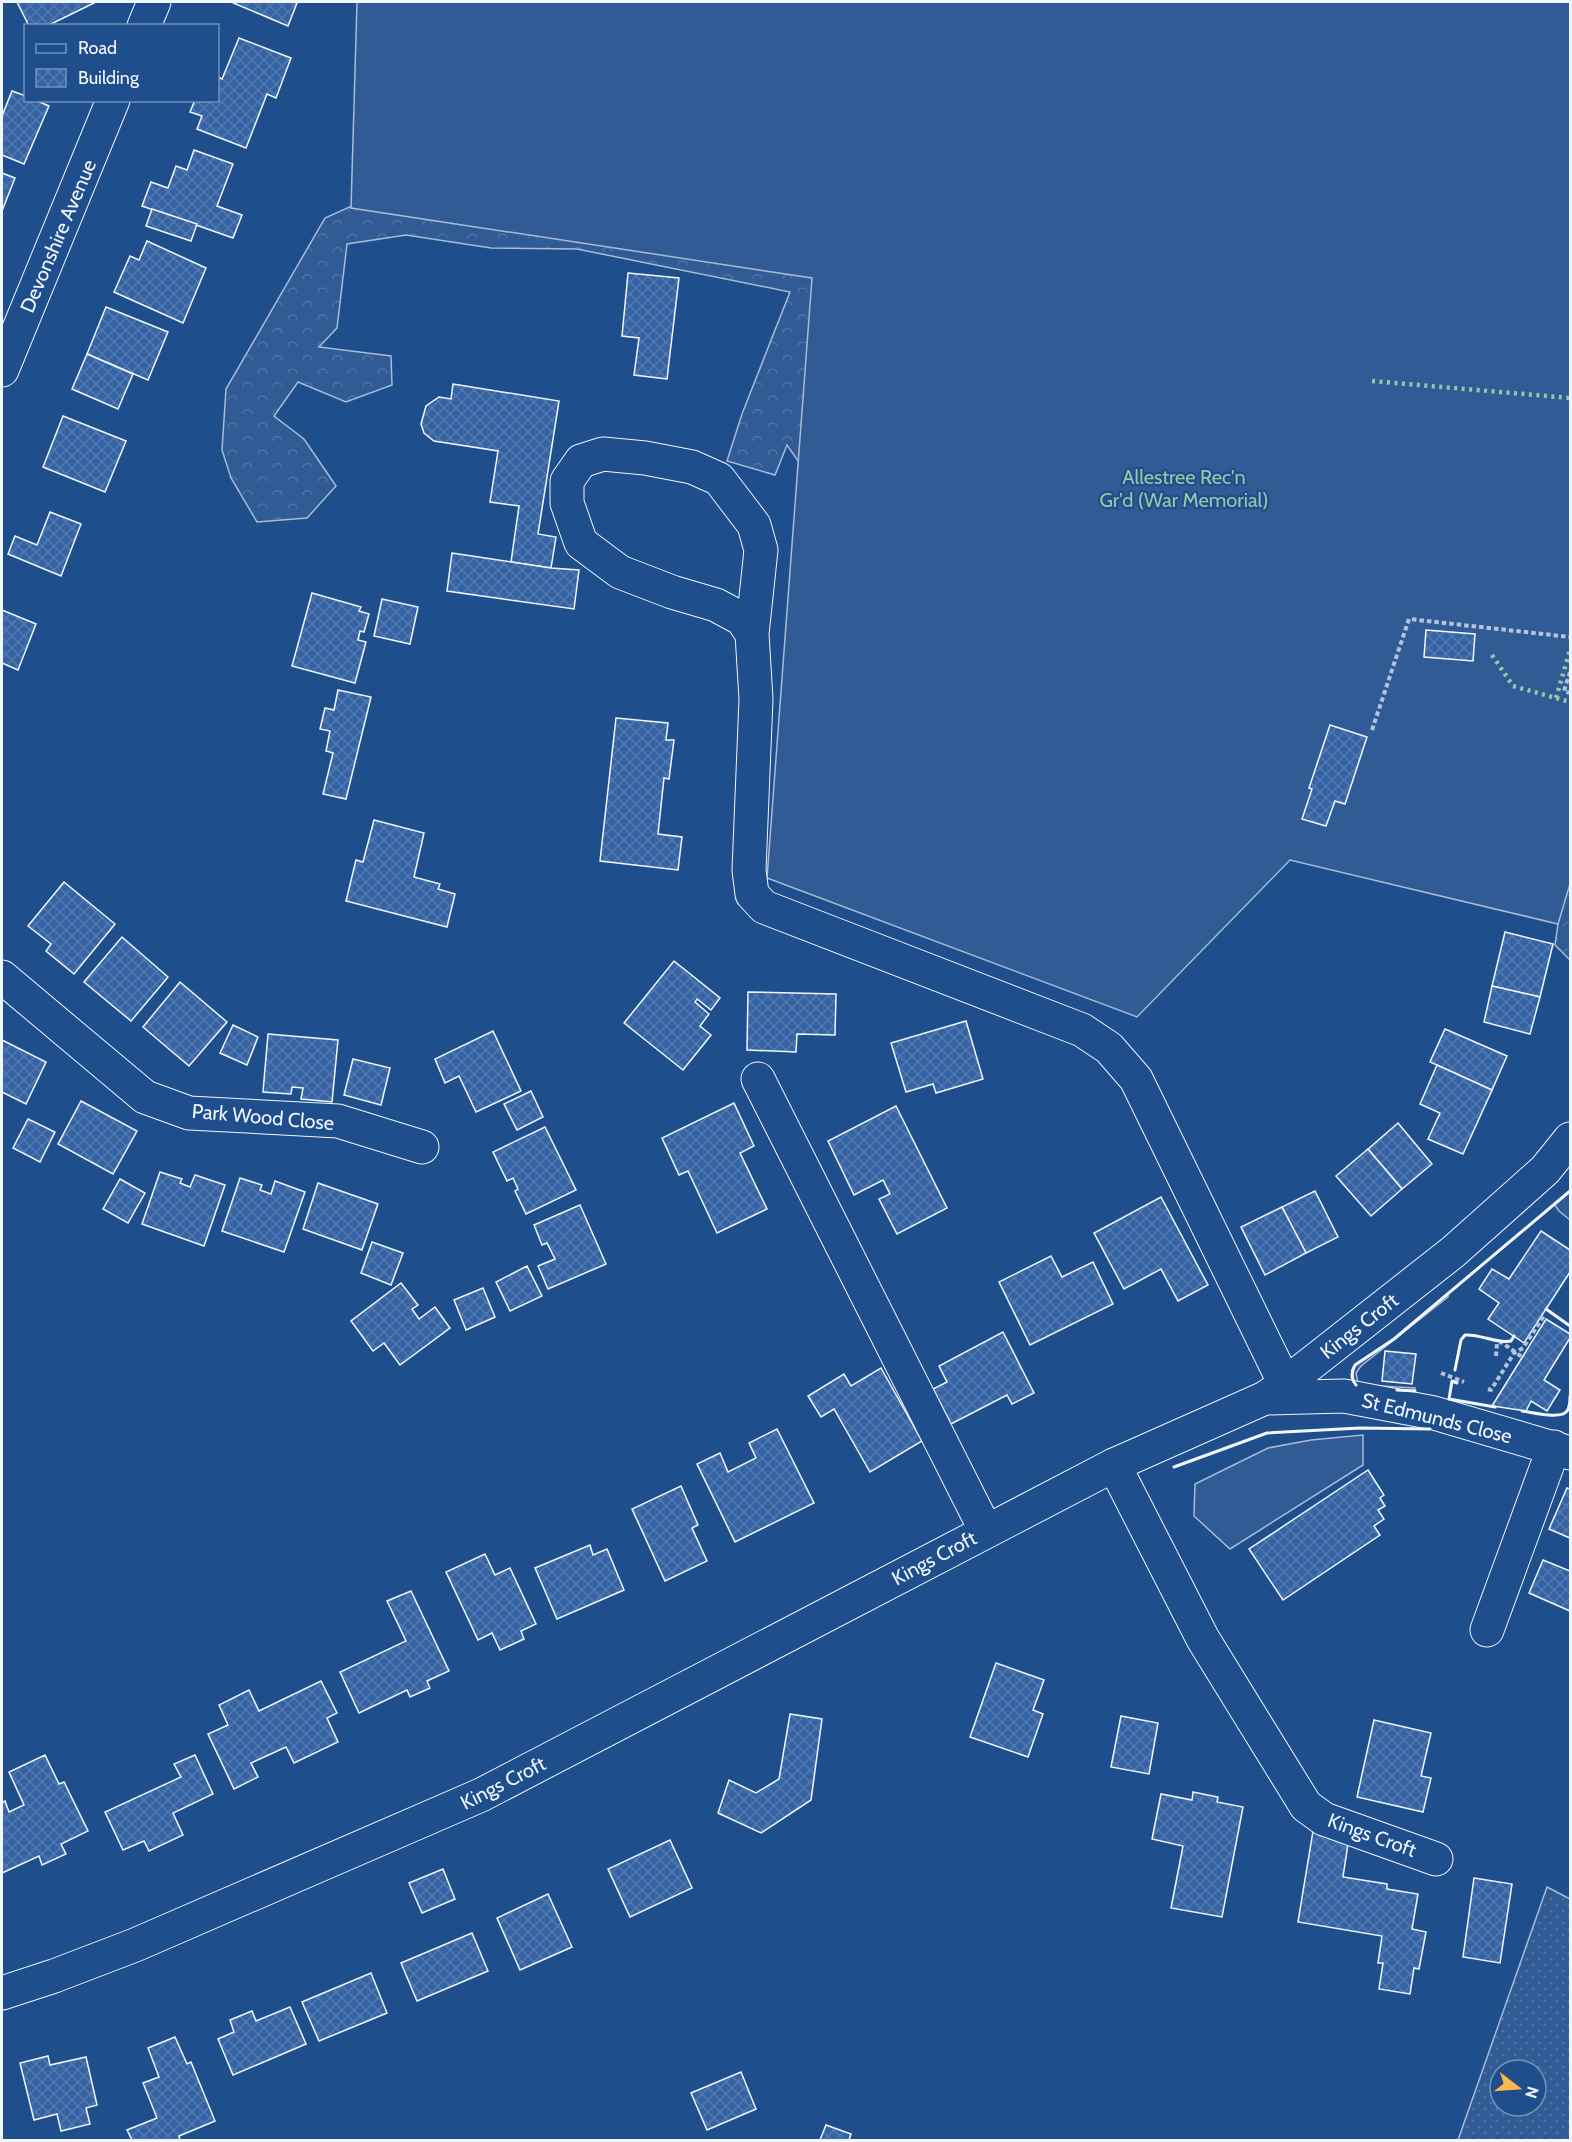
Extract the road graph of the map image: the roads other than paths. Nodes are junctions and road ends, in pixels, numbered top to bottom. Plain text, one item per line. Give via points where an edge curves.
1 (154, 2) edge
2 (145, 24) edge
3 (112, 102) edge
4 (2, 370) edge
5 (752, 634) junction
6 (2, 976) edge
7 (758, 1079) dead end
8 (1570, 1139) edge
9 (422, 1147) dead end
10 (1275, 1391) junction
11 (1562, 1450) edge
12 (1114, 1465) junction
13 (986, 1531) junction
14 (1486, 1630) dead end
15 (1436, 1859) dead end
16 (2, 1993) edge

1 - 2 street
3 - 4 street, Devonshire Avenue
5 - 5 street via 742,619 716,605 620,572 581,543 567,503 567,481 581,462 603,454 645,458 692,467 719,479 754,525 761,550
5 - 10 street via 756,699 749,870 752,894 764,907 1082,1030 1109,1048 1136,1079
6 - 9 street, Park Wood Close via 145,1097 189,1113 338,1121
7 - 13 street, Kings Croft
8 - 10 street, Kings Croft via 1545,1170 1453,1252
10 - 11 street, St Edmunds Close via 1344,1396 1434,1413
10 - 12 street, Kings Croft
11 - 14 street
12 - 13 street, Kings Croft
12 - 15 street, Kings Croft via 1203,1639 1306,1806 1324,1819
13 - 16 street, Kings Croft via 481,1796 135,1945

